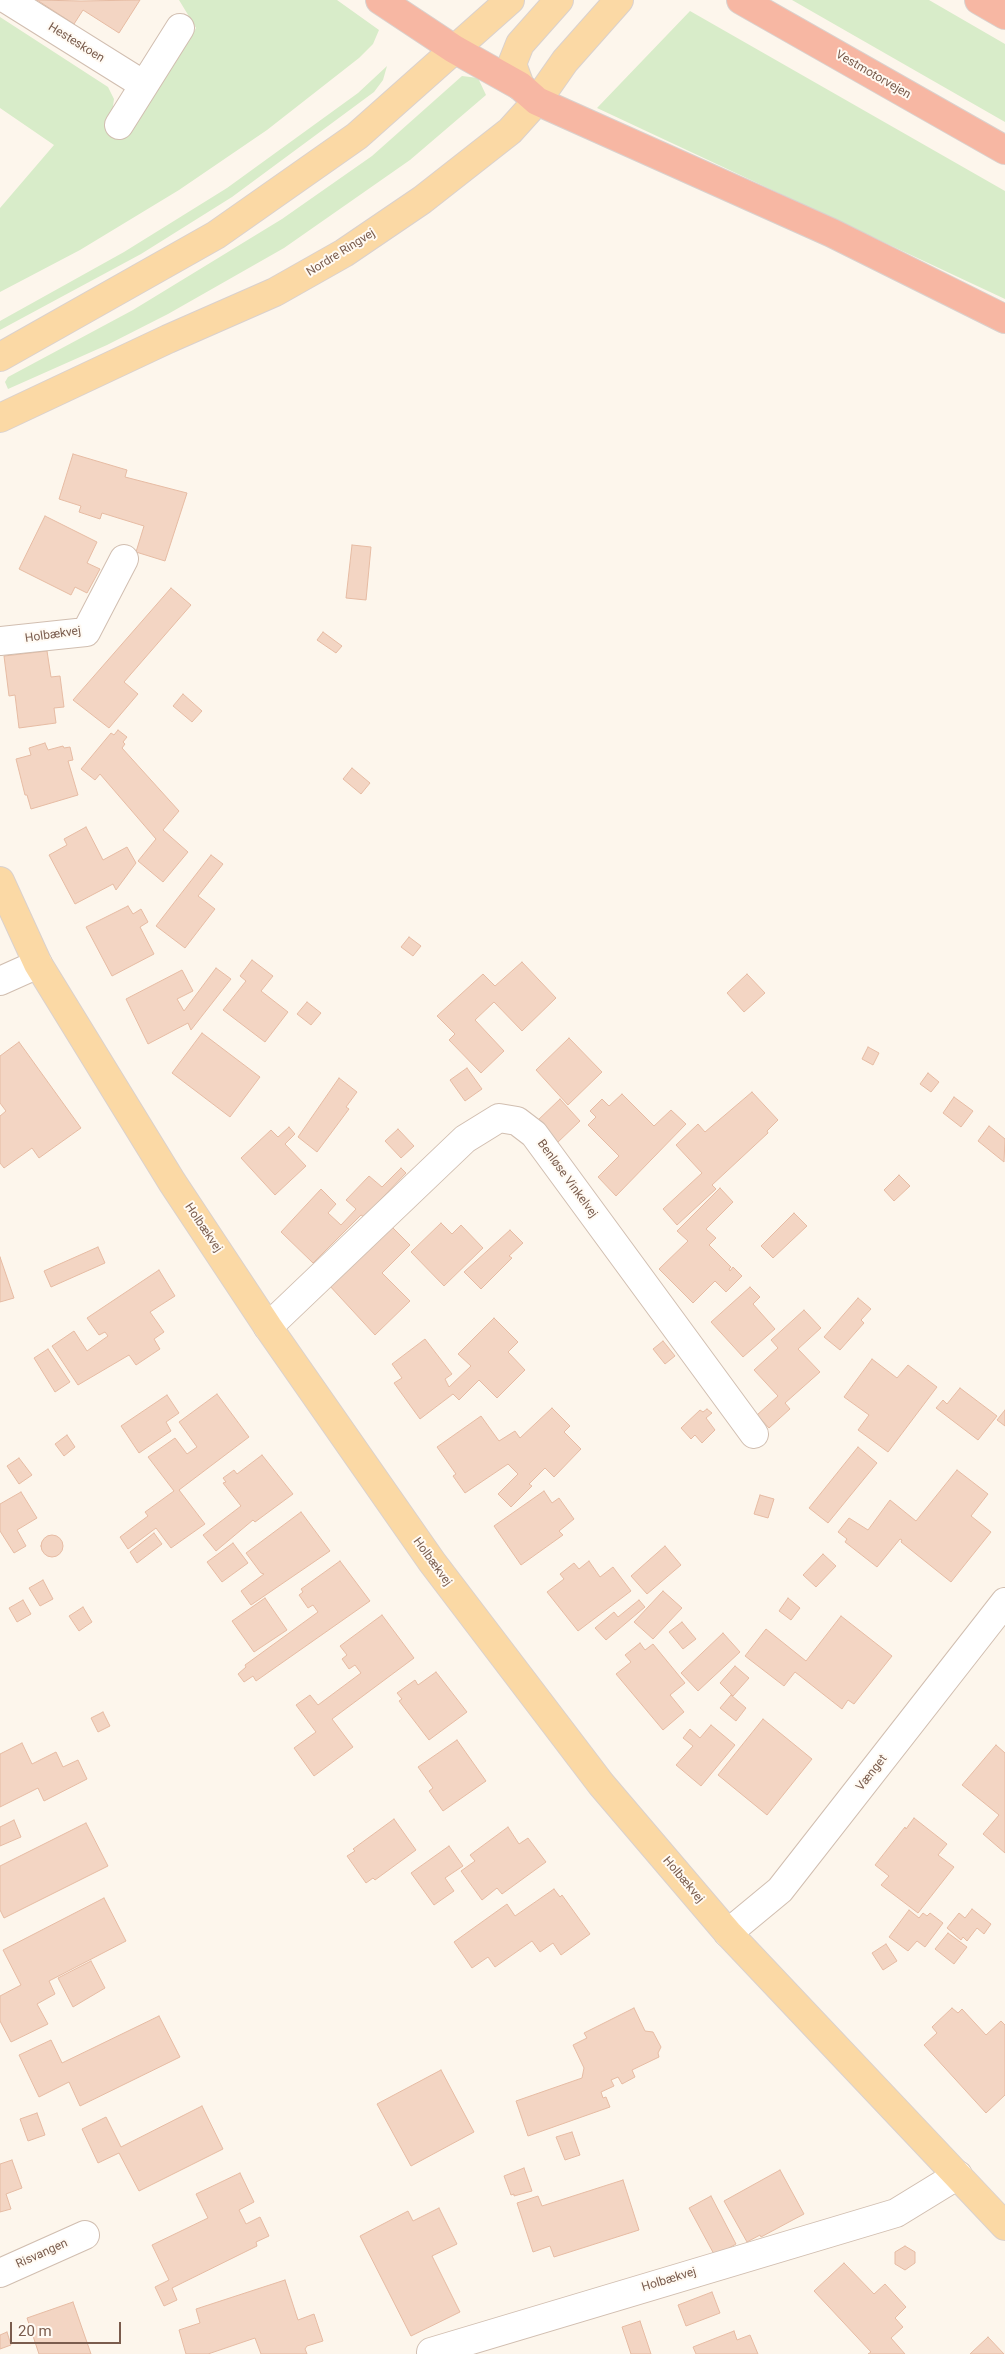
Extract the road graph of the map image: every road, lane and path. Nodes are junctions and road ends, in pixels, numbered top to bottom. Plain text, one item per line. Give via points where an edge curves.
1 (8, 0) edge
2 (380, 0) edge
3 (510, 0) edge
4 (559, 0) edge
5 (618, 0) edge
6 (741, 0) edge
7 (979, 0) edge
8 (1005, 15) edge
9 (180, 28) dead end
10 (454, 49) junction
11 (144, 86) junction
12 (528, 94) junction
13 (119, 125) dead end
14 (1005, 150) edge
15 (1005, 319) edge
16 (0, 357) edge
17 (0, 418) edge
18 (124, 559) dead end
19 (0, 641) edge
20 (0, 881) edge
21 (38, 964) junction
22 (0, 981) edge
23 (268, 1327) junction
24 (754, 1434) dead end
25 (1005, 1602) edge
26 (728, 1933) junction
27 (958, 2175) junction
28 (1005, 2226) edge
29 (85, 2235) dead end
30 (0, 2273) edge
31 (431, 2352) dead end

1 - 11 street, Hesteskoen
2 - 10 highway
3 - 10 main road
4 - 12 main road via 520,44 512,64
5 - 12 main road, Nordre Ringvej via 565,61
6 - 14 highway, Vestmotorvejen
7 - 8 highway
9 - 11 street
10 - 12 highway
10 - 16 main road via 357,136 216,236
11 - 13 street
12 - 15 highway via 832,233
12 - 17 main road, Nordre Ringvej via 510,131 422,200 344,253 275,292
18 - 19 street, Holbækvej via 86,632
20 - 21 main road, Holbækvej
21 - 22 street
21 - 23 main road, Holbækvej via 172,1182
23 - 24 street, Benløse Vinkelvej via 465,1140 499,1118 517,1121 534,1134
23 - 26 main road, Holbækvej via 432,1562 601,1784
25 - 26 street, Vænget via 780,1890
26 - 27 main road, Holbækvej
27 - 28 main road, Holbækvej
27 - 31 street, Holbækvej via 896,2212
29 - 30 street, Risvangen

